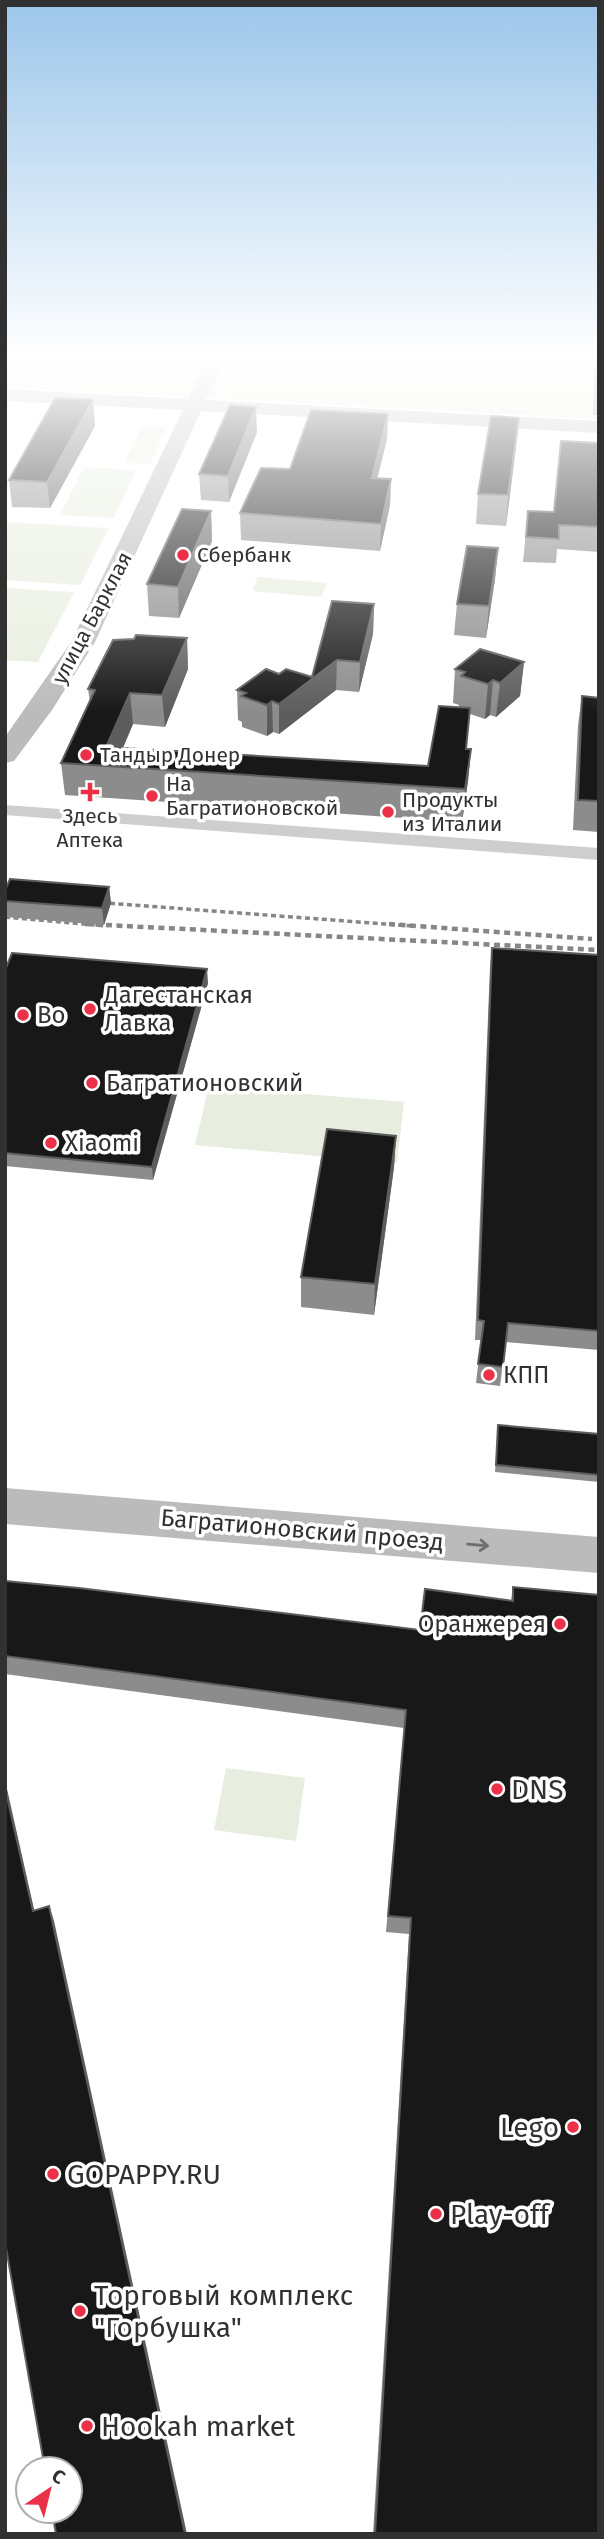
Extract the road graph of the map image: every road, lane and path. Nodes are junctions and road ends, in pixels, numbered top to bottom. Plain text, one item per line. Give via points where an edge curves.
1 (163, 476) edge
2 (5, 755) edge
3 (8, 815) edge
4 (599, 854) edge
5 (5, 1506) edge
6 (599, 1555) edge

1 - 2 main road, улица Барклая via 83,642
3 - 4 street
5 -> 6 main road, Багратионовский проезд

